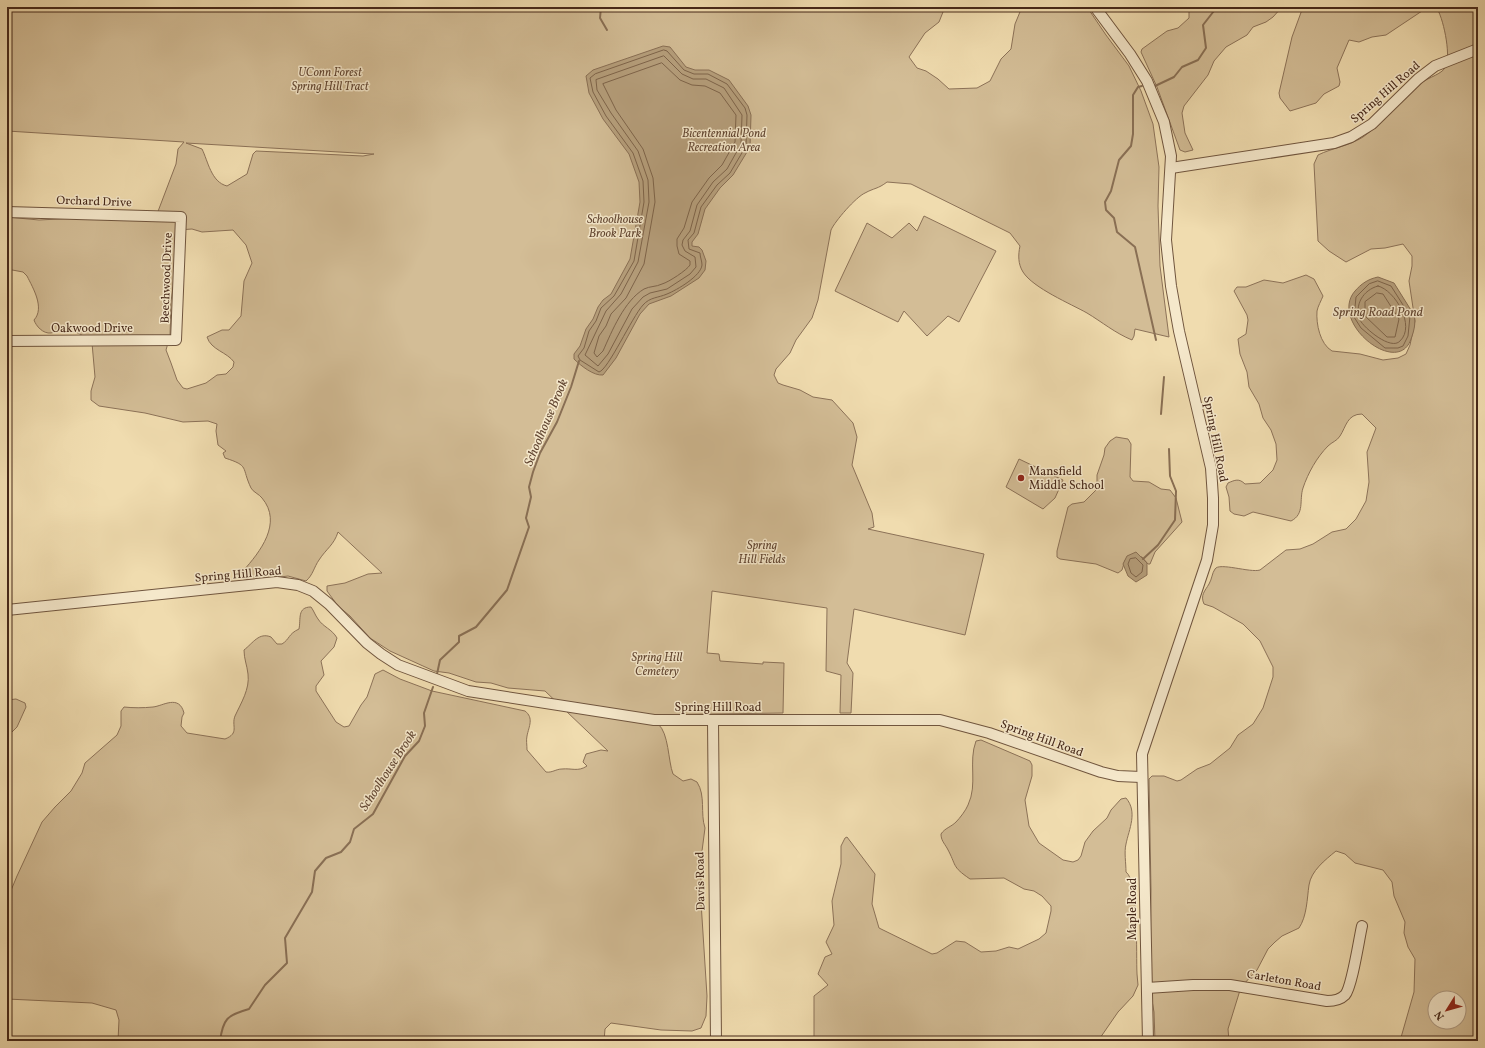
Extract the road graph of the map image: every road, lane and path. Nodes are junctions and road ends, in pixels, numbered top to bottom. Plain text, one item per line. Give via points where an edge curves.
1 (1095, 7) edge
2 (1478, 49) edge
3 (1171, 168) junction
4 (7, 212) edge
5 (181, 217) joint
6 (176, 340) joint
7 (7, 341) edge
8 (7, 610) edge
9 (712, 721) junction
10 (1141, 777) junction
11 (1362, 926) dead end
12 (1147, 988) junction
13 (716, 1041) edge
14 (1148, 1041) edge

1 - 3 street via 1147,81 1164,122
2 - 3 street, Spring Hill Road via 1435,66 1372,124 1346,139 1327,145
3 - 10 street, Spring Hill Road via 1166,240 1170,278 1179,331 1211,468 1213,525 1207,560 1142,754
4 - 5 street, Orchard Drive
5 - 6 street, Beechwood Drive
6 - 7 street, Oakwood Drive
8 - 9 street, Spring Hill Road via 277,582 298,585 313,591 367,644 398,665 468,691 654,720
9 - 10 street, Spring Hill Road via 940,720 989,732 1102,772
9 - 13 street, Davis Road
10 - 12 street, Maple Road
11 - 12 street, Carleton Road via 1350,984 1347,992 1337,1000 1327,1001 1230,985
12 - 14 street, Maple Road

